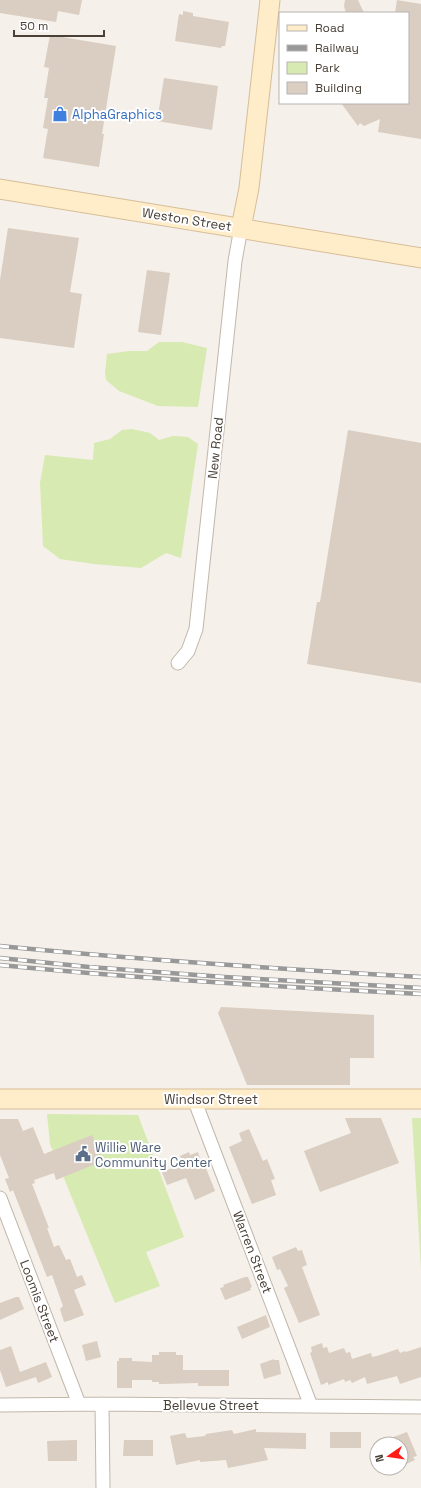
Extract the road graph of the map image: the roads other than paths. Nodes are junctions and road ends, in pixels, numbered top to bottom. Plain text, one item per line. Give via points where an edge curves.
1 (270, 0) edge
2 (0, 189) edge
3 (241, 228) junction
4 (421, 258) edge
5 (178, 663) dead end
6 (0, 1099) edge
7 (194, 1099) junction
8 (421, 1099) edge
9 (0, 1198) edge
10 (80, 1404) junction
11 (102, 1404) junction
12 (0, 1405) edge
13 (311, 1406) junction
14 (421, 1407) edge
15 (103, 1488) edge

1 - 3 main road, Weston Street via 249,188
2 - 3 main road, Weston Street
3 - 4 main road
3 - 5 street, New Road via 235,261 196,630 188,651
6 - 7 main road, Windsor Street
7 - 8 main road, Windsor Street
7 - 13 street, Warren Street
9 - 10 street, Loomis Street
10 - 11 street, Bellevue Street
10 - 12 street, Bellevue Street
11 - 13 street, Bellevue Street
11 - 15 street
13 - 14 street, Bellevue Street

